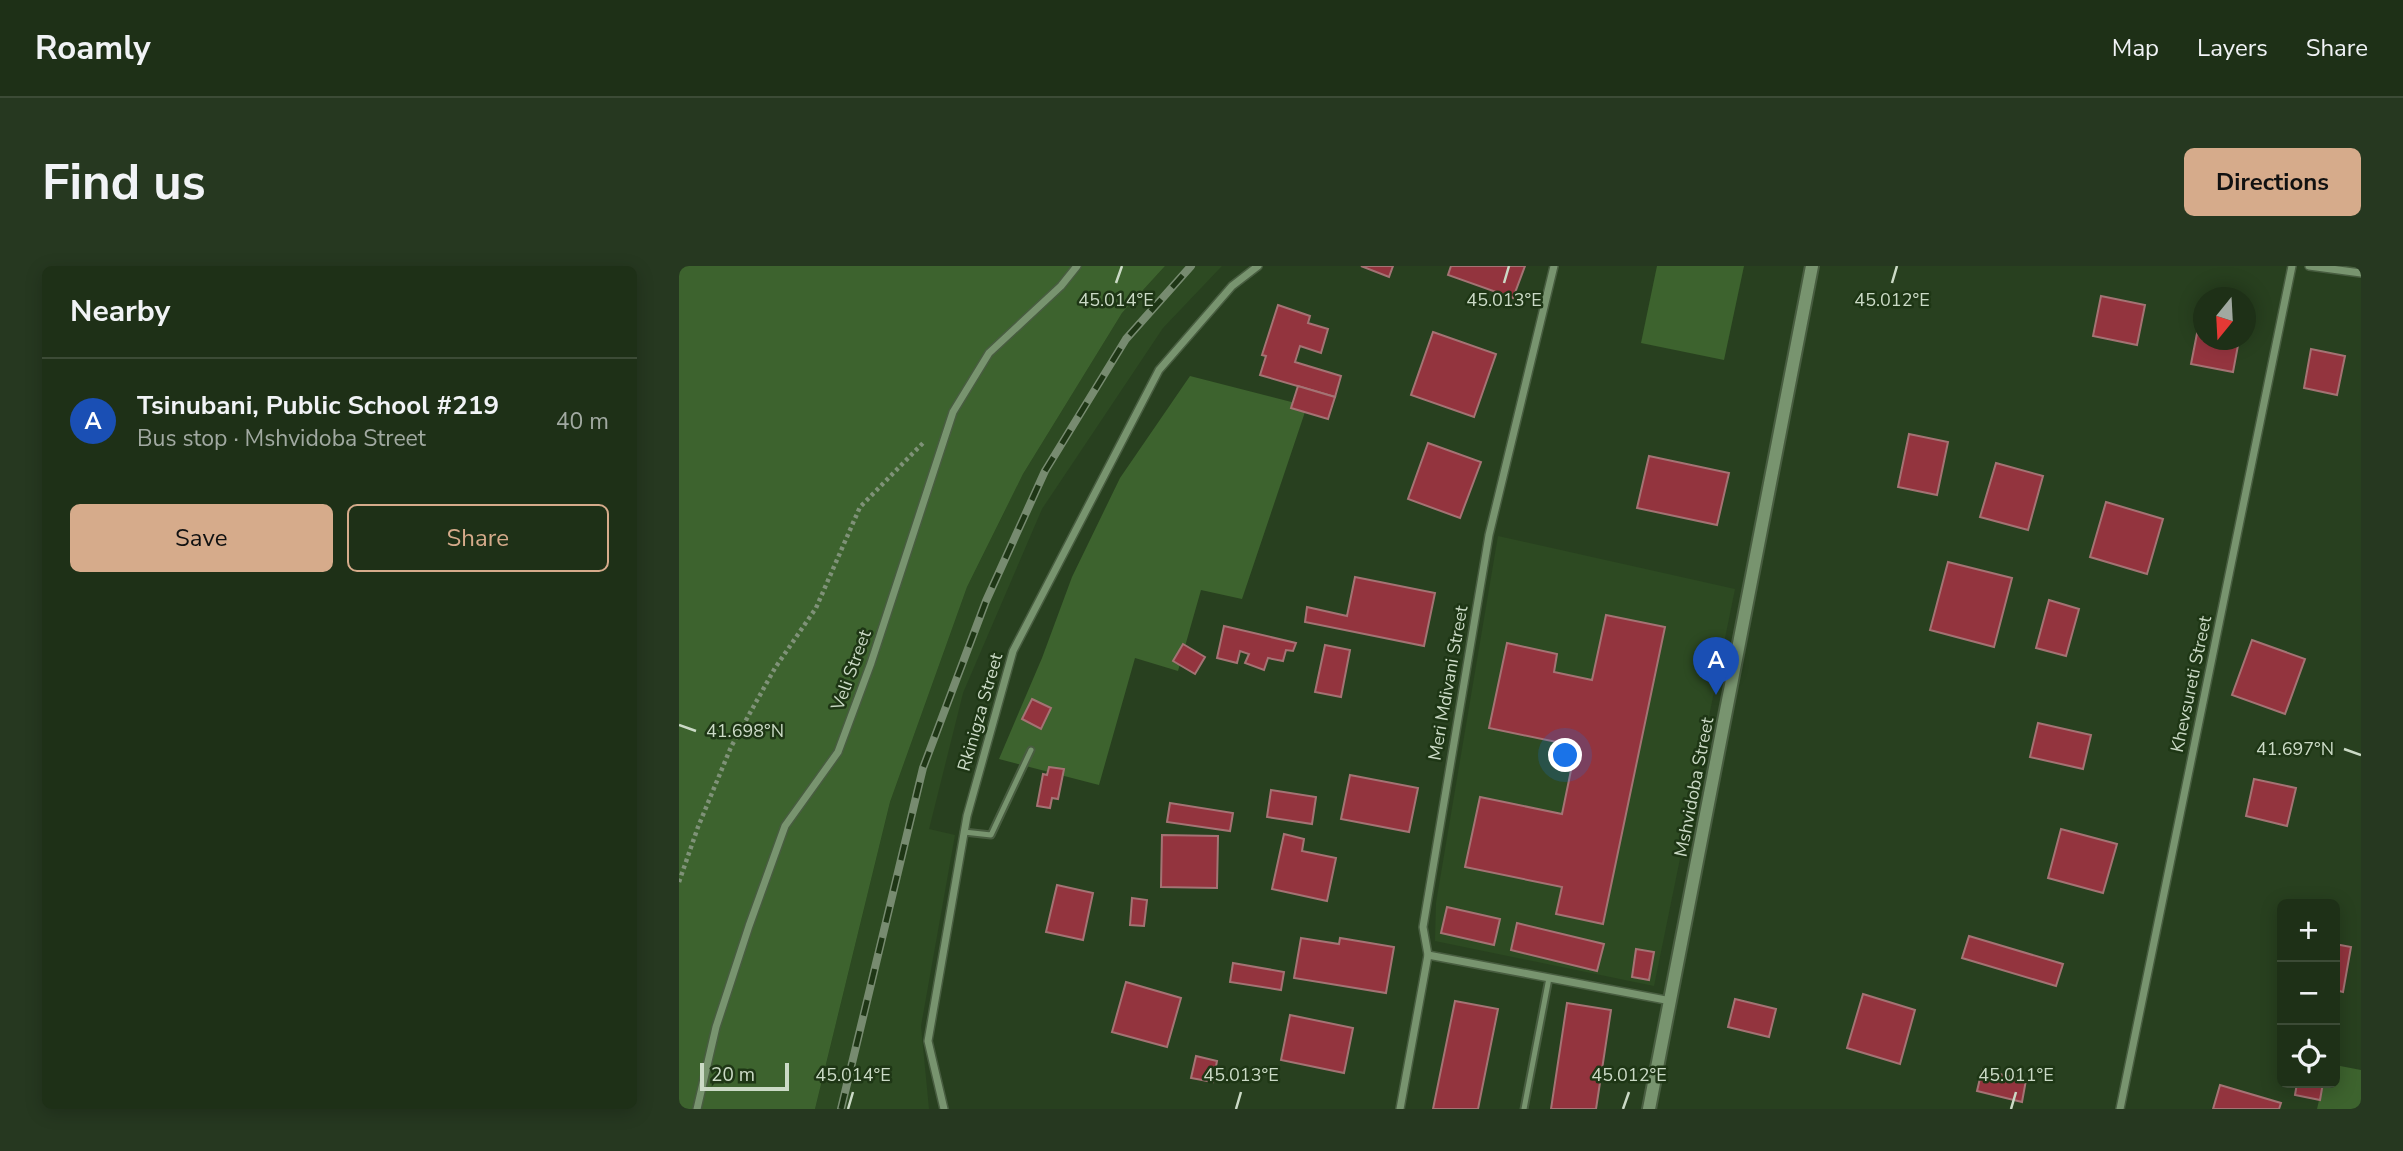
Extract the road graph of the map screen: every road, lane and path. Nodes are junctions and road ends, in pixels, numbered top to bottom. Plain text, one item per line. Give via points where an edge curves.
1 (1077, 266) edge
2 (1258, 266) edge
3 (1554, 266) edge
4 (1812, 266) edge
5 (2293, 266) edge
6 (2309, 266) edge
7 (2361, 273) edge
8 (925, 441) dead end
9 (1031, 750) dead end
10 (964, 832) junction
11 (679, 882) edge
12 (1428, 955) junction
13 (1549, 978) junction
14 (1671, 1000) junction
15 (697, 1109) edge
16 (944, 1109) edge
17 (1400, 1109) edge
18 (1524, 1109) edge
19 (1649, 1109) edge
20 (2120, 1109) edge

1 - 15 street, Veli Street via 989,353 953,412 838,752 785,826 716,1027
2 - 10 street, Rkinigza Street via 1232,286 1159,370 1013,651
3 - 12 street, Meri Mdivani Street via 1489,535 1423,927
4 - 14 street, Mshvidoba Street
5 - 20 street, Khevsureti Street
6 - 7 street
8 - 11 path via 860,507 816,608 775,668 731,747
9 - 10 lane via 991,835
10 - 16 street, Rkinigza Street via 928,1041
12 - 13 street
12 - 17 street, Meri Mdivani Street
13 - 14 street
13 - 18 lane
14 - 19 street, Mshvidoba Street

